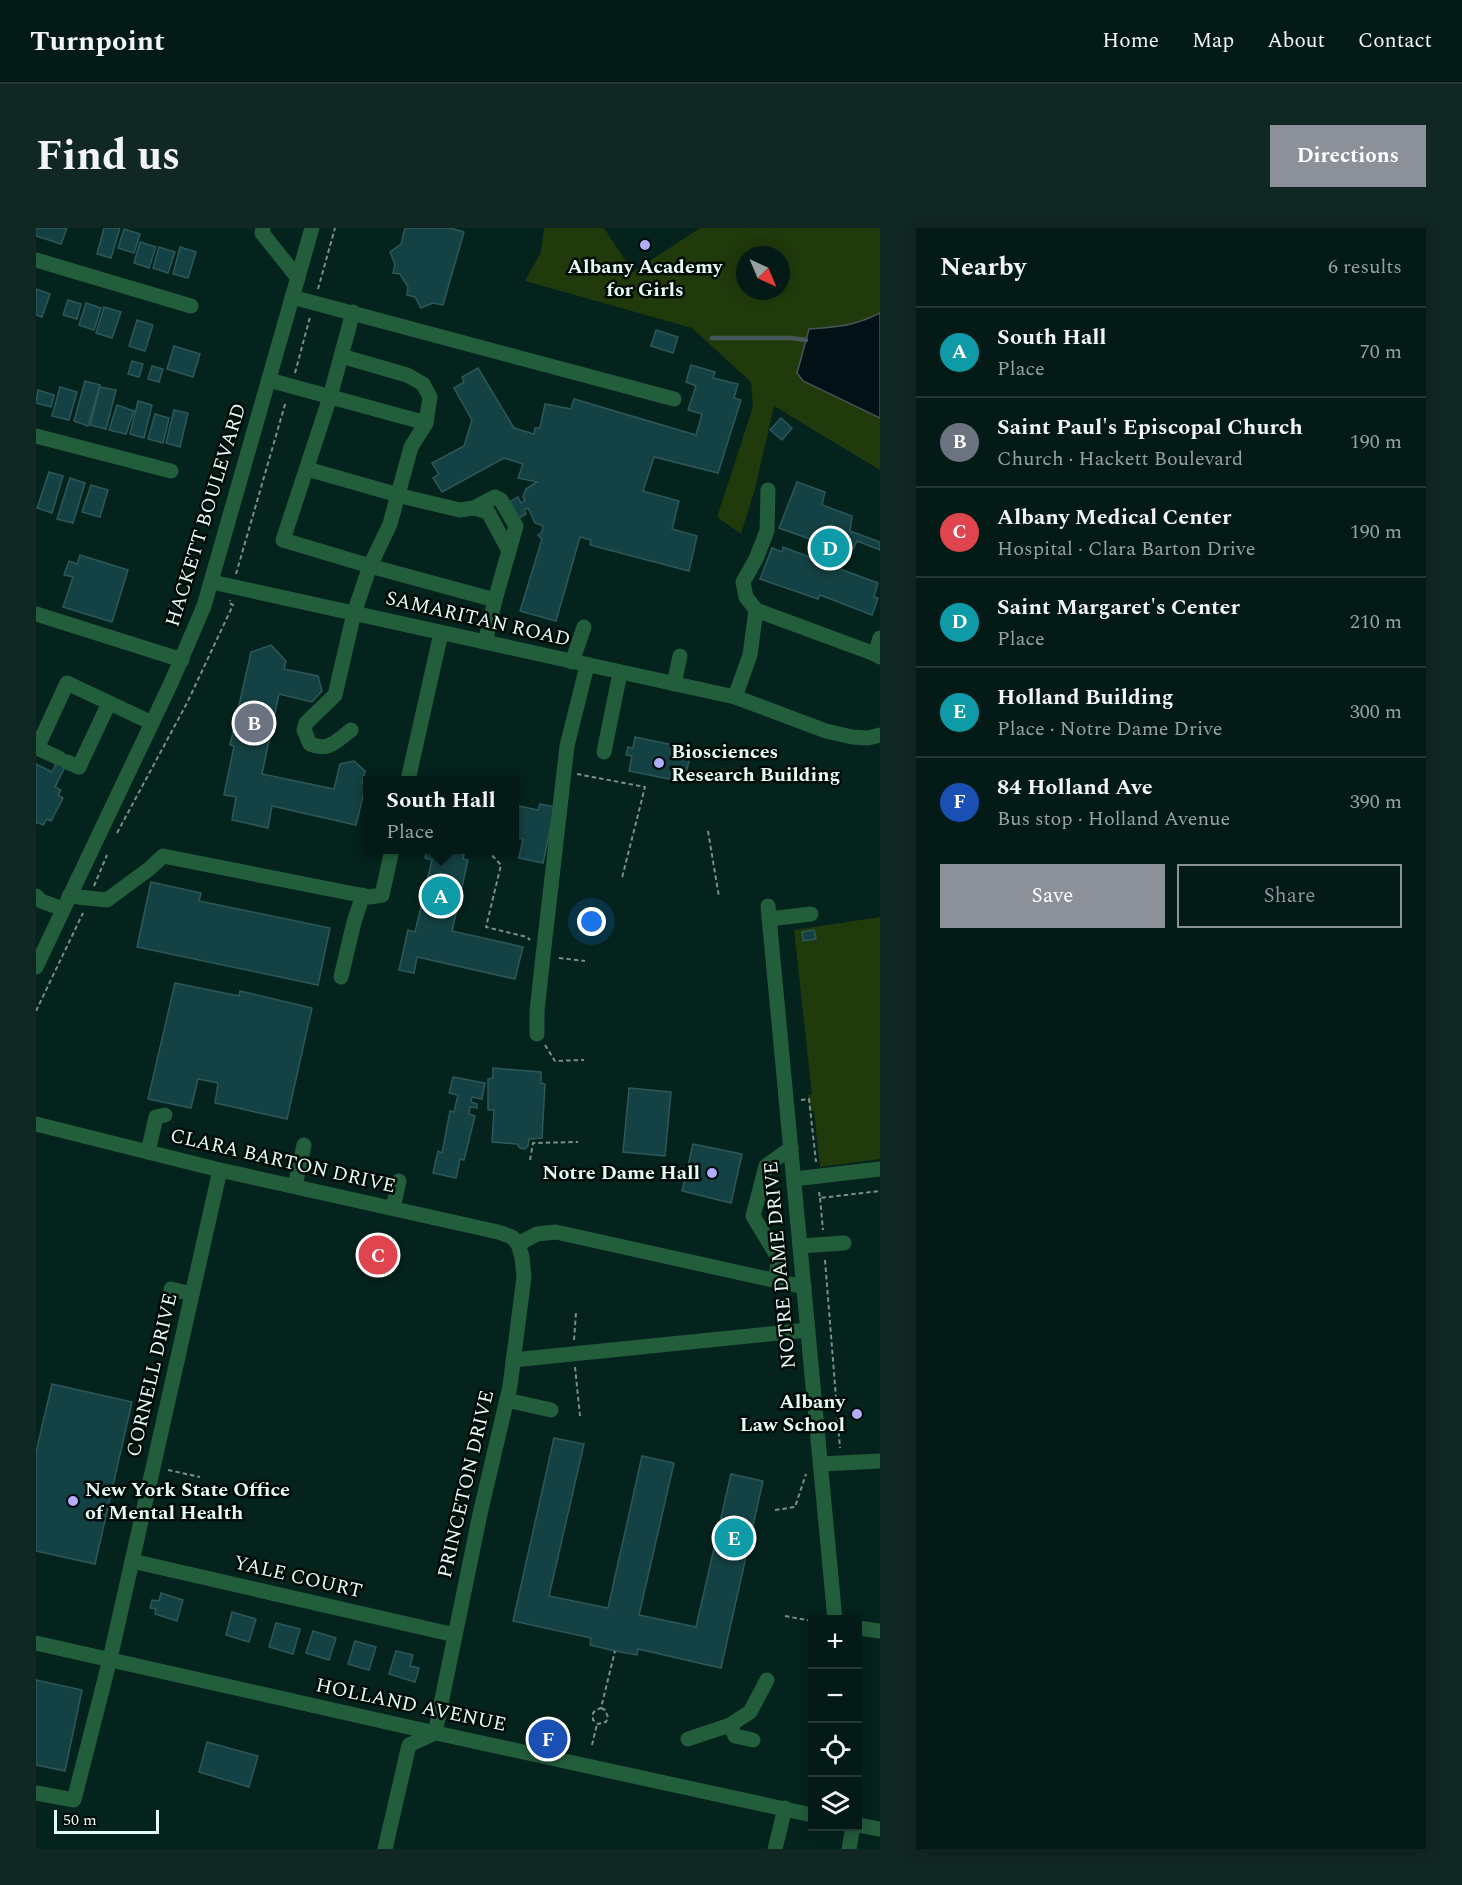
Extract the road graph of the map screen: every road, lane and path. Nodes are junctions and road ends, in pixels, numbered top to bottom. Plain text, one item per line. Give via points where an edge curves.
1 (263, 228) edge
2 (312, 228) edge
3 (36, 260) edge
4 (298, 278) junction
5 (292, 297) junction
6 (191, 306) dead end
7 (353, 312) junction
8 (341, 356) junction
9 (269, 380) junction
10 (330, 397) junction
11 (674, 399) dead end
12 (426, 423) junction
13 (36, 436) edge
14 (307, 469) junction
15 (171, 471) dead end
16 (768, 490) dead end
17 (399, 494) junction
18 (370, 566) junction
19 (212, 582) junction
20 (495, 600) junction
21 (756, 610) junction
22 (354, 613) junction
23 (36, 614) edge
24 (584, 627) dead end
25 (441, 633) junction
26 (880, 638) edge
27 (485, 642) junction
28 (680, 656) dead end
29 (878, 656) edge
30 (182, 660) junction
31 (580, 664) junction
32 (620, 673) junction
33 (674, 684) junction
34 (735, 697) junction
35 (109, 703) junction
36 (152, 723) junction
37 (351, 730) dead end
38 (880, 735) edge
39 (604, 752) dead end
40 (565, 772) junction
41 (409, 776) edge
42 (708, 831) dead end
43 (392, 854) edge
44 (492, 854) edge
45 (622, 878) dead end
46 (363, 895) junction
47 (36, 896) edge
48 (719, 897) dead end
49 (66, 903) junction
50 (811, 914) dead end
51 (543, 956) junction
52 (585, 962) dead end
53 (36, 967) edge
54 (341, 977) dead end
55 (537, 1034) joint
56 (584, 1060) dead end
57 (786, 1102) junction
58 (165, 1115) dead end
59 (36, 1124) edge
60 (578, 1142) dead end
61 (304, 1145) dead end
62 (791, 1148) junction
63 (148, 1152) junction
64 (530, 1160) dead end
65 (880, 1169) edge
66 (220, 1170) junction
67 (818, 1176) junction
68 (794, 1179) junction
69 (399, 1181) dead end
70 (295, 1186) junction
71 (880, 1191) edge
72 (820, 1198) junction
73 (393, 1208) junction
74 (844, 1243) dead end
75 (518, 1244) junction
76 (824, 1244) junction
77 (800, 1246) junction
78 (775, 1280) junction
79 (804, 1287) junction
80 (171, 1289) dead end
81 (192, 1294) junction
82 (808, 1330) junction
83 (513, 1360) junction
84 (507, 1400) junction
85 (551, 1410) dead end
86 (880, 1461) edge
87 (841, 1463) junction
88 (820, 1464) junction
89 (153, 1467) junction
90 (200, 1477) dead end
91 (132, 1561) junction
92 (835, 1615) edge
93 (785, 1616) dead end
94 (808, 1620) edge
95 (862, 1629) edge
96 (880, 1631) edge
97 (454, 1635) junction
98 (36, 1643) edge
99 (615, 1651) dead end
100 (110, 1659) junction
101 (767, 1680) dead end
102 (601, 1708) junction
103 (597, 1723) junction
104 (730, 1725) junction
105 (435, 1732) junction
106 (688, 1739) dead end
107 (753, 1740) dead end
108 (592, 1745) dead end
109 (36, 1793) edge
110 (785, 1808) junction
111 (808, 1814) edge
112 (862, 1826) edge
113 (880, 1829) edge
114 (852, 1831) edge
115 (385, 1849) edge
116 (775, 1849) edge
117 (849, 1849) edge

1 - 4 street via 262,233
2 - 4 street, HACKETT BOULEVARD
3 - 6 street
4 - 5 street, HACKETT BOULEVARD
5 - 7 street
5 - 9 street, HACKETT BOULEVARD
7 - 8 street
7 - 11 street
8 - 10 street
8 - 12 street via 407,375 423,384 430,397
9 - 10 street
9 - 19 street, HACKETT BOULEVARD
10 - 12 street
10 - 14 street
12 - 17 street via 411,447
13 - 15 street
14 - 17 street
14 - 18 street via 283,540
16 - 21 street via 767,531 743,582 746,597
17 - 18 street
17 - 20 street via 460,510 495,497 501,500 516,526
18 - 20 street
18 - 22 street
19 - 22 street, SAMARITAN ROAD
19 - 30 street, HACKETT BOULEVARD
20 - 27 street
21 - 29 street
21 - 34 street via 750,655
22 - 25 street, SAMARITAN ROAD
22 - 37 street via 335,695 306,723 304,730 310,744 319,748 330,746
23 - 30 street
24 - 31 street
25 - 27 street, SAMARITAN ROAD
25 - 41 street
26 - 29 street
27 - 31 street, SAMARITAN ROAD
28 - 33 street
30 - 36 street, HACKETT BOULEVARD
31 - 32 street, SAMARITAN ROAD
31 - 40 street
32 - 33 street, SAMARITAN ROAD
32 - 39 street
33 - 34 street, SAMARITAN ROAD
34 - 38 street, SAMARITAN ROAD via 826,731 852,737
35 - 35 street via 67,683 37,748 79,767
35 - 36 street
36 - 49 street, HACKETT BOULEVARD
40 - 45 path via 645,787
40 - 51 street
42 - 48 path
43 - 46 street via 382,895
44 - 51 path via 501,865 486,927 527,937
46 - 49 street via 163,856 106,900
46 - 54 street
47 - 49 street via 41,901
49 - 53 street, HACKETT BOULEVARD
50 - 57 street, NOTRE DAME DRIVE via 769,912
51 - 52 path
51 - 55 street
55 - 56 path via 555,1060
57 - 62 street, NOTRE DAME DRIVE
57 - 67 path via 810,1099
58 - 63 street via 156,1117
59 - 63 street, CLARA BARTON DRIVE
60 - 64 path via 533,1143
61 - 70 street
62 - 68 street, NOTRE DAME DRIVE
62 - 78 street via 766,1166 753,1216 779,1259
63 - 66 street, CLARA BARTON DRIVE
65 - 67 street
66 - 70 street, CLARA BARTON DRIVE
66 - 81 street, CORNELL DRIVE
67 - 68 street
67 - 72 path
68 - 77 street, NOTRE DAME DRIVE
69 - 73 street
70 - 73 street, CLARA BARTON DRIVE
71 - 72 path
72 - 76 path
73 - 75 street, CLARA BARTON DRIVE via 498,1232
74 - 76 street
75 - 78 street via 537,1234 556,1232
75 - 83 street, PRINCETON DRIVE via 524,1277
76 - 77 street
76 - 87 path
77 - 79 street, NOTRE DAME DRIVE
78 - 79 street
79 - 82 street, NOTRE DAME DRIVE
80 - 81 street
81 - 89 street, CORNELL DRIVE
82 - 83 street
82 - 88 street, NOTRE DAME DRIVE
83 - 84 street, PRINCETON DRIVE
84 - 85 street
84 - 97 street, PRINCETON DRIVE
86 - 87 street
87 - 88 street
88 - 92 street, NOTRE DAME DRIVE
89 - 90 path
89 - 91 street, CORNELL DRIVE
91 - 97 street, YALE COURT
91 - 100 street, CORNELL DRIVE
93 - 94 path
95 - 96 street
97 - 105 street, PRINCETON DRIVE
98 - 100 street, HOLLAND AVENUE
99 - 102 path
100 - 105 street, HOLLAND AVENUE
100 - 109 street, CORNELL DRIVE via 74,1800
101 - 104 street via 750,1712
102 - 103 path via 593,1713
102 - 103 path via 608,1717 604,1723
103 - 108 path
104 - 106 street
104 - 107 street via 735,1736
105 - 110 street, HOLLAND AVENUE
105 - 115 street via 409,1745
110 - 111 street, HOLLAND AVENUE
110 - 116 street
112 - 113 street
114 - 117 street

